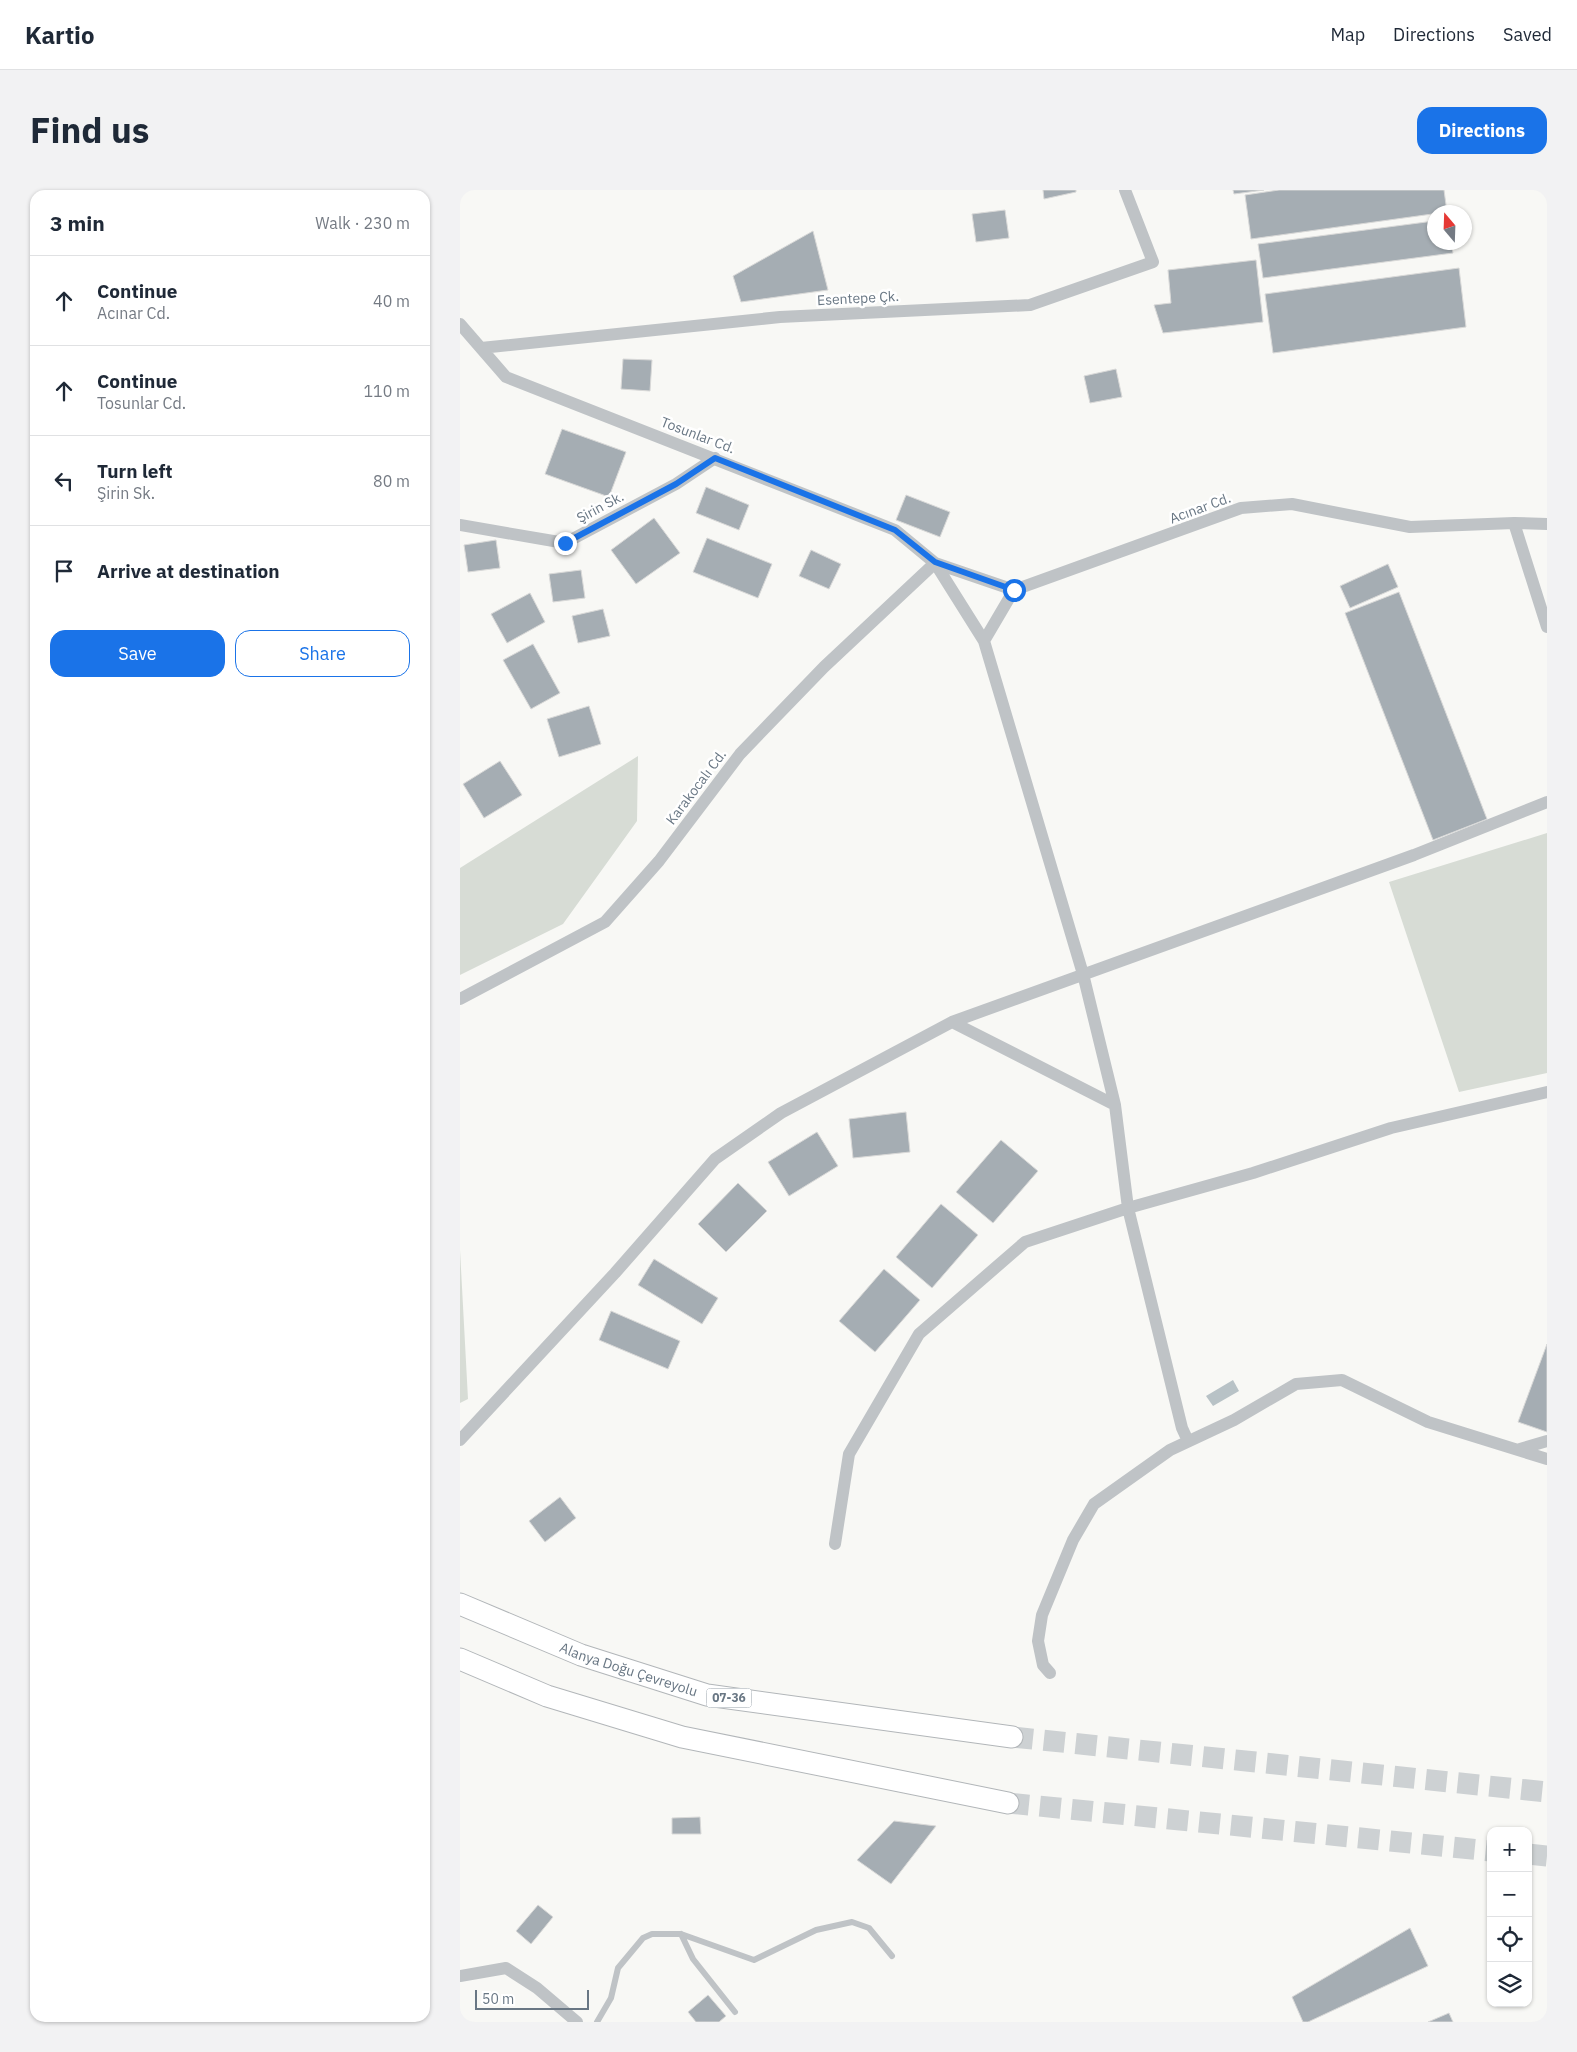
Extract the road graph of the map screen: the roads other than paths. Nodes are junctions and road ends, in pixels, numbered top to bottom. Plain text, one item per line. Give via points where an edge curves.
1 (1125, 190) edge
2 (460, 324) edge
3 (481, 348) junction
4 (715, 458) junction
5 (1514, 523) junction
6 (1547, 524) edge
7 (460, 525) edge
8 (935, 562) junction
9 (1014, 590) junction
10 (1547, 627) edge
11 (984, 641) junction
12 (1547, 802) edge
13 (1083, 974) junction
14 (460, 999) edge
15 (952, 1022) junction
16 (1547, 1092) edge
17 (1114, 1105) junction
18 (1128, 1208) junction
19 (460, 1440) edge
20 (1188, 1441) junction
21 (1547, 1441) edge
22 (1520, 1449) junction
23 (1547, 1459) edge
24 (835, 1544) dead end
25 (460, 1604) edge
26 (460, 1659) edge
27 (1050, 1673) dead end
28 (1012, 1737) tunnel mouth
29 (1008, 1803) tunnel mouth
30 (680, 1934) junction
31 (892, 1956) dead end
32 (460, 1976) edge
33 (735, 2012) dead end
34 (577, 2022) edge
35 (597, 2022) edge

1 - 3 street, Esentepe Çk. via 1153,262 1030,305 780,317
2 - 3 street, Tosunlar Cd.
3 - 4 street, Tosunlar Cd. via 506,377
4 - 7 street, Şirin Sk. via 676,484 565,543
4 - 8 street, Tosunlar Cd. via 895,530
5 - 6 street, Acınar Cd.
5 - 9 street, Acınar Cd. via 1410,527 1292,504 1241,508
5 - 10 street
8 - 9 street
8 - 11 street
8 - 14 street, Karakocalı Cd. via 824,667 740,754 659,861 605,922
9 - 11 street
11 - 13 street
12 - 13 street via 1414,855
13 - 15 street
13 - 17 street
15 - 17 street
15 - 19 street via 781,1113 715,1159
16 - 18 street via 1391,1128 1253,1173
17 - 18 street
18 - 20 street via 1182,1428
18 - 24 street via 1025,1242 919,1334 849,1454
20 - 22 street via 1234,1420 1296,1384 1342,1380 1428,1422
20 - 27 street via 1170,1450 1094,1504 1073,1540 1042,1615 1038,1641 1043,1665
21 - 22 street
22 - 23 street
25 - 28 highway, Alanya Doğu Çevreyolu / 07-36 via 581,1655 707,1695
26 - 29 highway via 547,1696 682,1737
30 - 31 lane via 754,1960 816,1930 852,1922 869,1928
30 - 33 lane via 693,1959
30 - 35 lane via 652,1934 644,1938 618,1968 611,1998
32 - 34 street via 506,1968 537,1988

